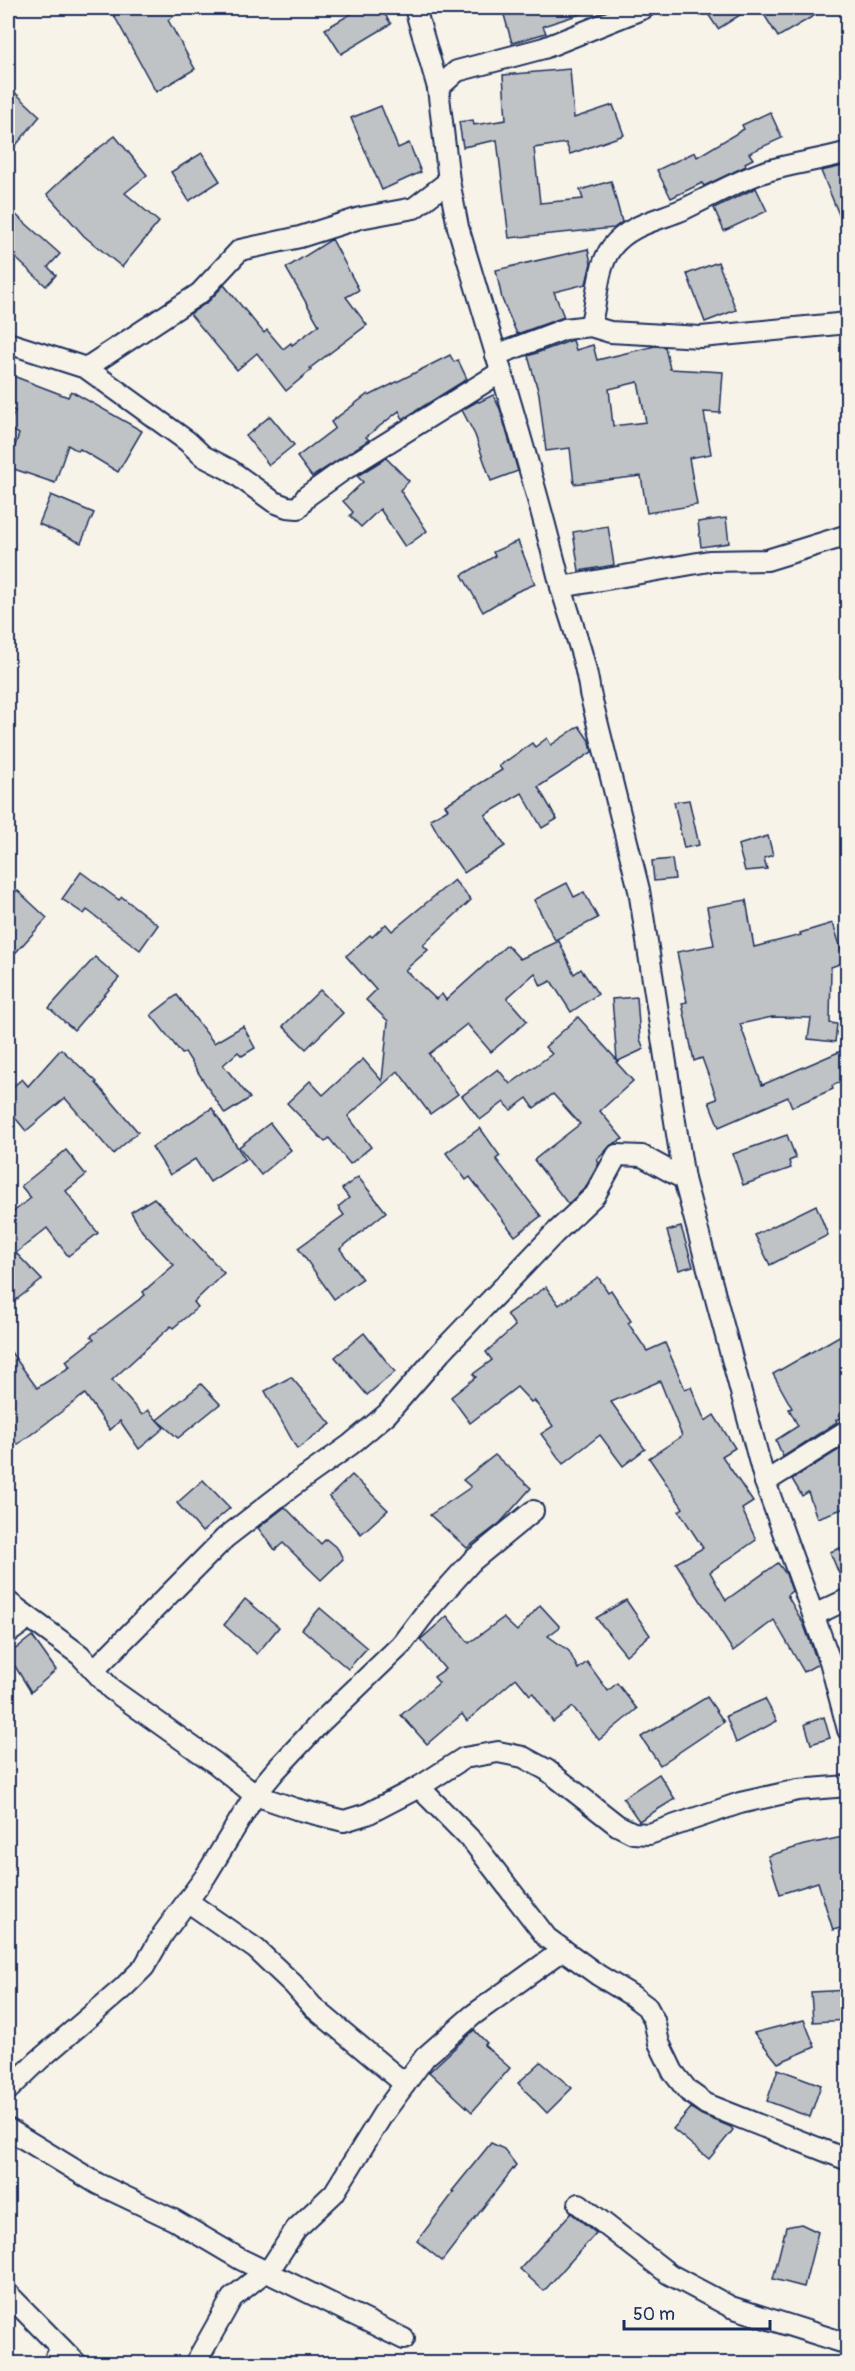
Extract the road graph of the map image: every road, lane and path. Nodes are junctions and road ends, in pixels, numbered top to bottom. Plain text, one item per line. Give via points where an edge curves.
1 (415, 8) edge
2 (644, 8) edge
3 (438, 88) junction
4 (848, 152) edge
5 (449, 182) junction
6 (848, 323) edge
7 (590, 326) junction
8 (8, 343) edge
9 (499, 363) junction
10 (86, 368) junction
11 (848, 536) edge
12 (561, 587) junction
13 (684, 1179) junction
14 (848, 1430) edge
15 (765, 1482) junction
16 (533, 1511) dead end
17 (848, 1599) edge
18 (8, 1602) edge
19 (814, 1615) junction
20 (29, 1618) junction
21 (8, 1633) edge
22 (94, 1670) junction
23 (848, 1730) edge
24 (848, 1786) edge
25 (419, 1787) junction
26 (255, 1795) junction
27 (187, 1901) junction
28 (563, 1950) junction
29 (405, 2084) junction
30 (8, 2090) edge
31 (8, 2129) edge
32 (848, 2160) edge
33 (579, 2204) dead end
34 (265, 2272) junction
35 (8, 2294) edge
36 (404, 2339) dead end
37 (848, 2344) edge
38 (57, 2356) edge
39 (76, 2364) edge
40 (195, 2364) edge

1 - 3 street
2 - 3 street via 544,48 457,71
3 - 5 street
4 - 7 street via 767,171 637,227 611,248
5 - 9 street via 458,227
5 - 10 street via 414,208 240,250 200,292
6 - 7 street via 700,337 610,332
7 - 9 street via 565,329
8 - 10 street
9 - 10 street via 307,496 298,508 274,502 203,456
9 - 12 street via 538,492
11 - 12 street via 767,560 709,561
12 - 13 street via 587,672 639,890
13 - 15 street
13 - 22 street via 642,1156 617,1155 595,1195 441,1352 387,1414 225,1538
14 - 15 street
15 - 19 street
16 - 26 street via 472,1561 401,1645 320,1722
17 - 19 street
18 - 20 street
19 - 23 street
20 - 21 street
20 - 22 street
22 - 26 street via 111,1689
24 - 25 street via 740,1803 649,1834 633,1833 617,1825 547,1770 523,1757 498,1752 464,1758
25 - 26 street via 367,1814 344,1821
25 - 28 street via 474,1843 539,1930
26 - 27 street
27 - 29 street via 256,1949 313,2007
27 - 30 street via 144,1967
28 - 29 street via 473,2015 425,2057
28 - 32 street via 647,2007 672,2072 688,2091 706,2104
29 - 34 street via 334,2193 296,2229
31 - 34 street via 98,2184 174,2220
33 - 37 street via 669,2274 731,2307
34 - 36 street
34 - 40 street via 232,2298
35 - 38 street
38 - 39 street

